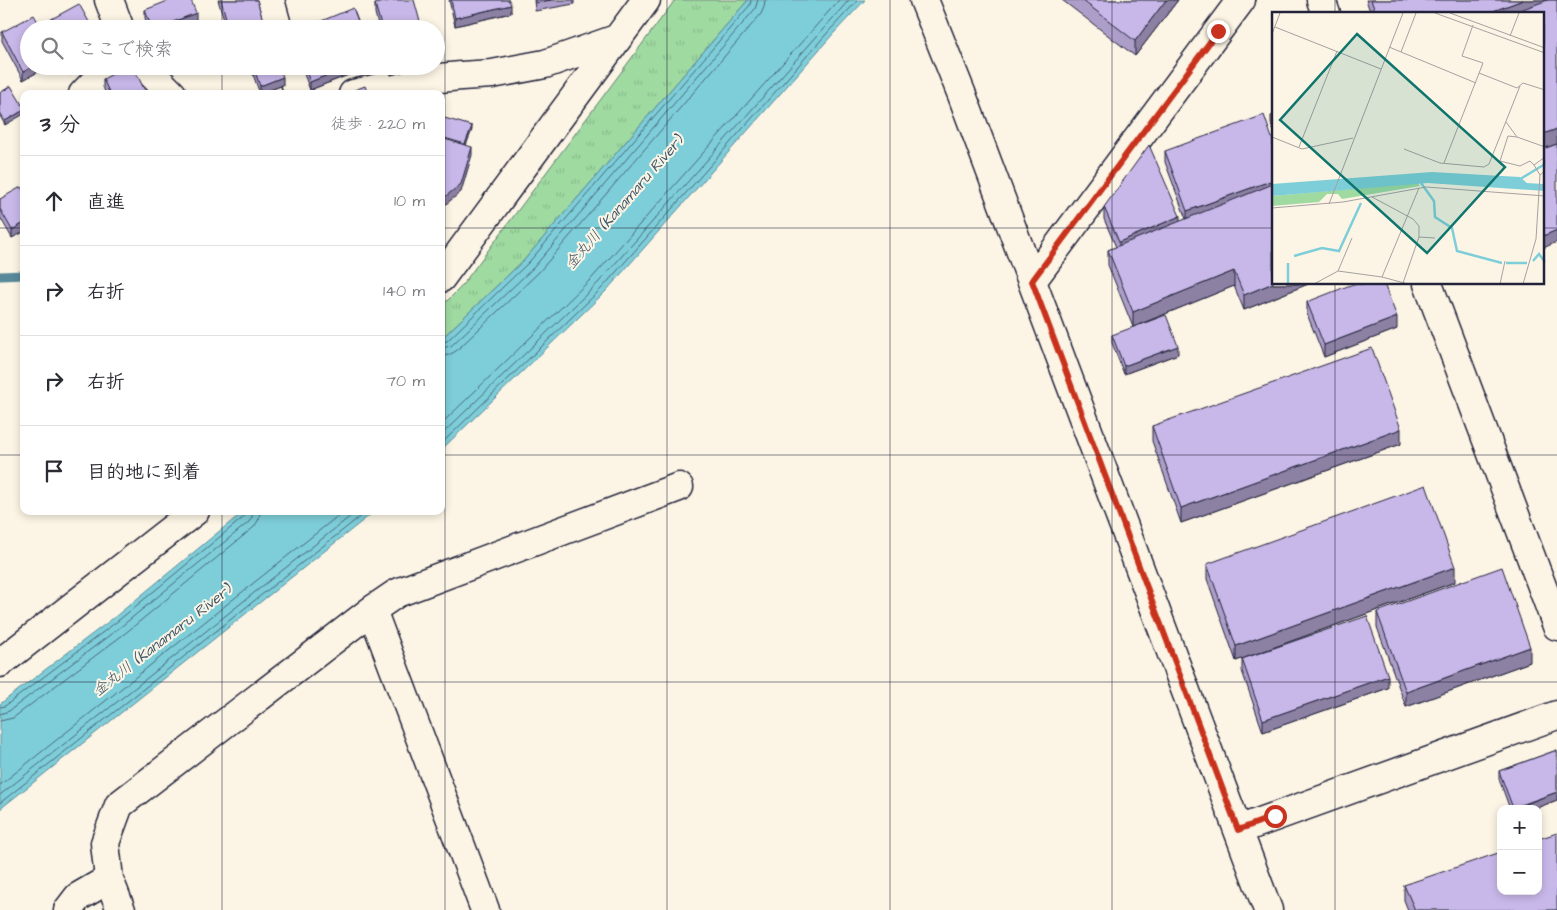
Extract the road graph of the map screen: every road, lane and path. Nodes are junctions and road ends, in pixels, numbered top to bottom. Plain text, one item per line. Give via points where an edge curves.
1 (109, 0) edge
2 (270, 0) edge
3 (646, 0) edge
4 (924, 0) edge
5 (1241, 0) edge
6 (1321, 0) edge
7 (1325, 12) edge
8 (117, 20) edge
9 (276, 20) edge
10 (616, 39) junction
11 (101, 75) edge
12 (153, 75) edge
13 (293, 75) edge
14 (87, 90) edge
15 (168, 90) edge
16 (298, 90) edge
17 (370, 90) edge
18 (445, 273) edge
19 (1032, 281) junction
20 (1428, 285) edge
21 (678, 487) dead end
22 (190, 515) edge
23 (372, 610) junction
24 (1557, 626) edge
25 (0, 663) edge
26 (1557, 715) edge
27 (1238, 830) junction
28 (109, 879) junction
29 (68, 910) edge
30 (121, 910) edge
31 (485, 910) edge
32 (1268, 910) edge

1 - 8 street
2 - 9 street
3 - 10 street
4 - 19 street
5 - 19 street
6 - 7 street
10 - 17 street via 545,64 492,74 407,81
10 - 18 street
11 - 14 street
12 - 15 street
13 - 16 street
19 - 27 street
20 - 24 street
21 - 23 street via 397,593
22 - 25 street
23 - 28 street via 119,805 105,843
23 - 31 street
26 - 27 street
27 - 32 street
28 - 29 street via 78,897
28 - 30 street

